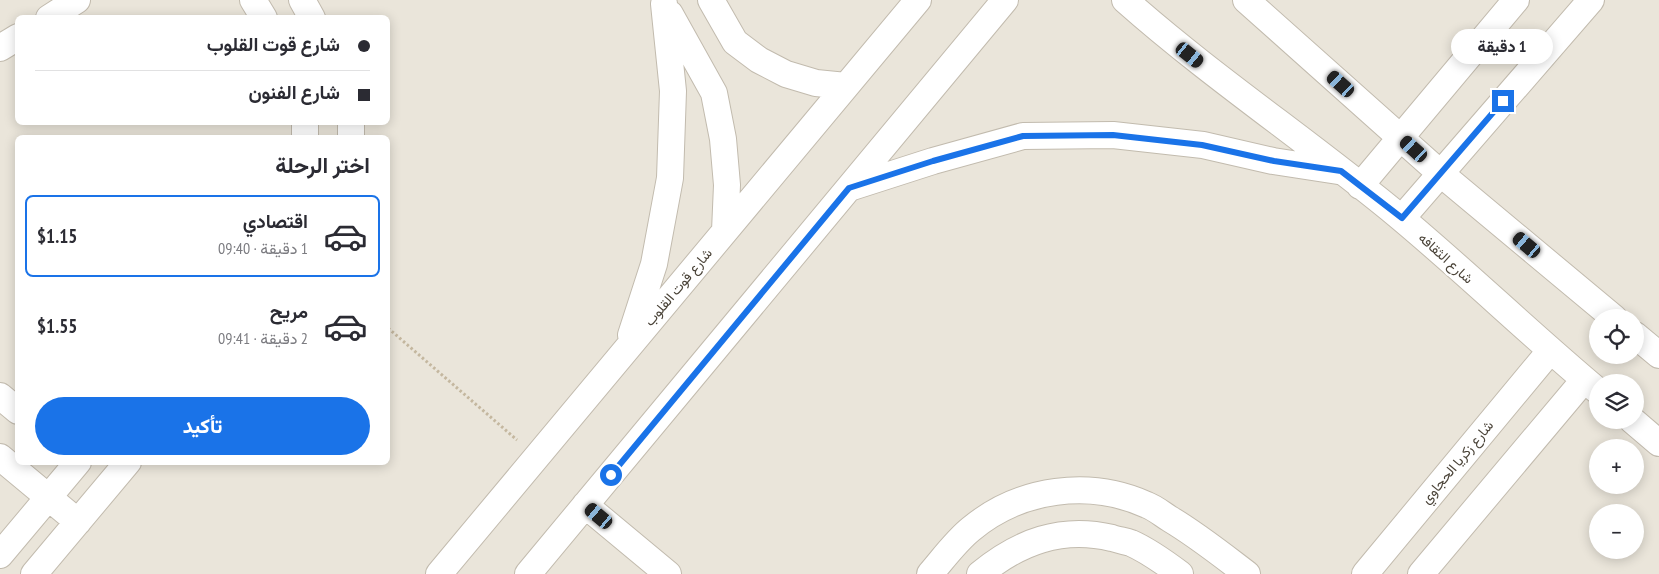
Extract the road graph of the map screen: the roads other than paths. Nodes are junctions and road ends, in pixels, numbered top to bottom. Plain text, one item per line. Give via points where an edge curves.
1 (77, 0) edge
2 (253, 0) edge
3 (302, 0) edge
4 (711, 0) edge
5 (918, 0) edge
6 (1005, 0) edge
7 (1125, 0) edge
8 (1246, 0) edge
9 (1516, 0) edge
10 (1591, 0) edge
11 (663, 2) edge
12 (54, 15) edge
13 (262, 15) edge
14 (310, 15) edge
15 (15, 39) edge
16 (0, 48) edge
17 (846, 86) junction
18 (1400, 138) junction
19 (1440, 173) junction
20 (1351, 178) junction
21 (849, 188) junction
22 (1402, 218) junction
23 (725, 231) junction
24 (1603, 309) edge
25 (1644, 342) edge
26 (628, 347) junction
27 (1550, 351) junction
28 (1659, 355) edge
29 (1589, 383) edge
30 (1589, 387) edge
31 (0, 396) edge
32 (15, 408) edge
33 (1643, 429) edge
34 (1659, 443) edge
35 (0, 457) edge
36 (76, 465) edge
37 (81, 465) edge
38 (126, 465) edge
39 (107, 488) junction
40 (48, 498) junction
41 (586, 505) junction
42 (78, 522) junction
43 (0, 555) edge
44 (34, 574) edge
45 (439, 574) edge
46 (528, 574) edge
47 (668, 574) edge
48 (930, 574) edge
49 (980, 574) edge
50 (1180, 574) edge
51 (1247, 574) edge
52 (1365, 574) edge
53 (1421, 574) edge

1 - 12 street
2 - 13 street
3 - 14 street
4 - 17 street via 735,42 759,60 786,74 816,83
5 - 17 street, شارع قوت القلوب
6 - 21 street
7 - 20 street, شارع الثقافه via 1203,66
8 - 18 street
9 - 18 street
10 - 19 street
11 - 23 street via 714,93 727,185
11 - 26 street via 673,91 670,178 654,264
15 - 16 street
17 - 23 street, شارع قوت القلوب
18 - 19 street
18 - 20 street
19 - 22 street
19 - 24 street
20 - 21 street via 1202,145 1113,135 1023,136
20 - 22 street, شارع الثقافه
21 - 41 street
22 - 27 street, شارع الثقافه
23 - 26 street, شارع قوت القلوب
25 - 28 street
26 - 45 street, شارع قوت القلوب
27 - 29 street, شارع الثقافه
27 - 52 street, شارع زكريا الحجاوي
30 - 53 street
31 - 32 street
33 - 34 street
35 - 40 street
36 - 40 street
37 - 39 street
38 - 39 street
39 - 42 street
40 - 42 street
40 - 43 street
41 - 46 street
41 - 47 street
42 - 44 street
48 - 51 street via 971,529 1002,508 1038,494 1075,489 1112,493 1148,505
49 - 50 street via 1006,554 1034,540 1066,534 1098,535 1129,543

